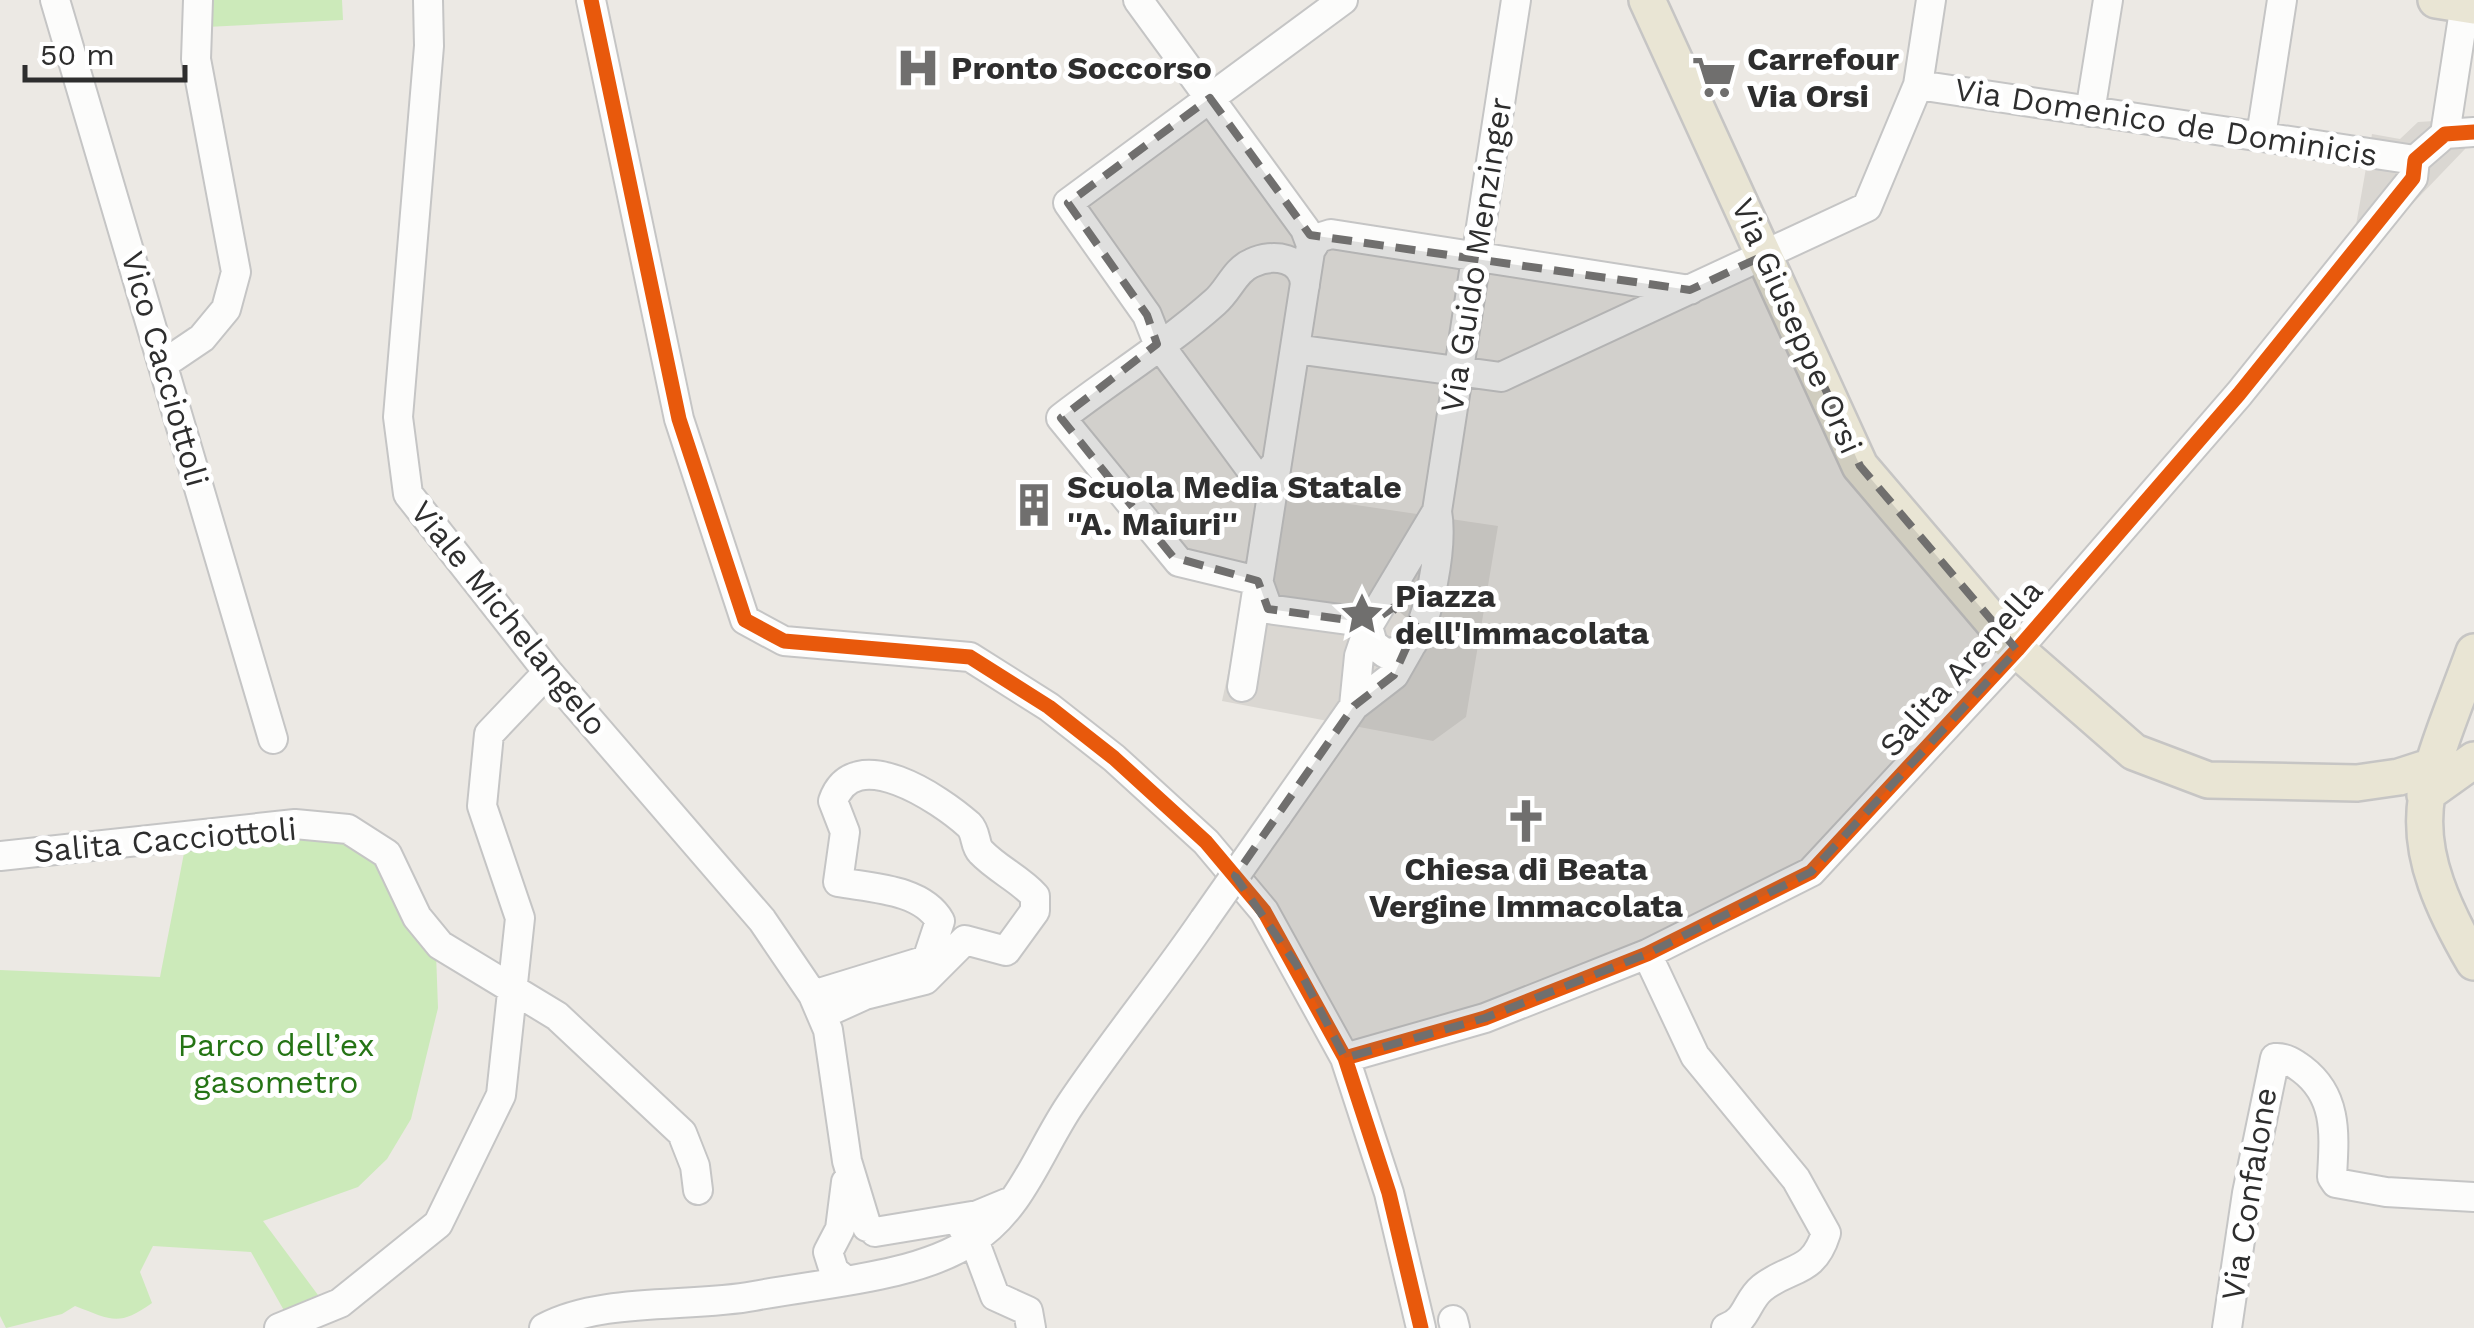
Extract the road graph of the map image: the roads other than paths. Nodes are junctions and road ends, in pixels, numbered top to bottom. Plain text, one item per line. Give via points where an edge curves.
1 (55, 0) edge
2 (198, 0) edge
3 (428, 0) edge
4 (591, 0) edge
5 (1138, 0) edge
6 (1343, 0) edge
7 (1516, 0) edge
8 (1646, 0) edge
9 (1931, 0) edge
10 (2108, 0) edge
11 (2282, 0) edge
12 (2458, 3) edge
13 (1918, 84) junction
14 (1210, 98) junction
15 (2090, 112) junction
16 (2474, 132) edge
17 (2446, 134) junction
18 (2261, 136) junction
19 (2415, 160) junction
20 (1310, 251) junction
21 (1765, 255) junction
22 (1476, 257) junction
23 (1305, 284) junction
24 (1690, 290) junction
25 (1158, 343) junction
26 (1295, 350) junction
27 (165, 363) junction
28 (1458, 374) junction
29 (1277, 463) junction
30 (1437, 511) junction
31 (1258, 581) junction
32 (1371, 623) junction
33 (1413, 641) junction
34 (2017, 650) junction
35 (2474, 652) edge
36 (548, 672) junction
37 (1242, 687) dead end
38 (1354, 706) junction
39 (273, 739) dead end
40 (2474, 760) edge
41 (2440, 771) edge
42 (0, 856) edge
43 (1648, 954) junction
44 (2474, 962) edge
45 (513, 986) junction
46 (818, 1005) junction
47 (1346, 1058) junction
48 (698, 1190) dead end
49 (2474, 1197) edge
50 (861, 1230) junction
51 (964, 1230) junction
52 (837, 1269) junction
53 (876, 1274) junction
54 (279, 1328) edge
55 (544, 1328) edge
56 (1031, 1328) edge
57 (1422, 1328) edge
58 (1726, 1328) edge
59 (2227, 1328) edge

1 - 27 street, Vico Cacciottoli
2 - 27 street via 196,59 236,272 226,309 202,338
3 - 36 street, Viale Michelangelo via 398,417 408,494
4 - 47 street via 679,419 745,620 784,641 970,656 1049,707 1206,842 1264,911
5 - 14 street
6 - 14 street
7 - 22 street, Via Guido Menzinger
8 - 21 main road, Via Giuseppe Orsi
9 - 13 street
10 - 15 street
11 - 18 street
12 - 17 street
13 - 15 street, Via Domenico de Dominicis
13 - 21 street via 1867,207
14 - 20 street via 1308,234
14 - 25 street via 1068,203 1147,315
15 - 18 street, Via Domenico de Dominicis
16 - 17 street
17 - 19 street, Salita Arenella
18 - 19 street, Via Domenico de Dominicis
19 - 34 street, Salita Arenella via 2413,178 2239,394
20 - 22 street via 1318,238 1331,234
20 - 23 street
21 - 24 street
21 - 34 main road, Via Giuseppe Orsi via 1860,466
22 - 24 street
22 - 28 street, Via Guido Menzinger
23 - 25 street via 1292,262 1252,263 1215,302
23 - 26 street
24 - 28 street via 1501,377
25 - 29 street via 1252,471 1265,476
25 - 31 street via 1061,418 1179,562
26 - 28 street
26 - 29 street
27 - 39 street, Vico Cacciottoli
28 - 30 street, Via Guido Menzinger
29 - 31 street
30 - 32 street
30 - 33 street via 1433,578
31 - 32 street via 1268,610
31 - 37 street
32 - 33 street via 1373,644 1386,654 1402,653
32 - 33 street via 1386,608 1402,609 1412,618
32 - 38 street via 1359,656
33 - 38 street via 1394,675
34 - 41 main road, Via Giuseppe Orsi via 2134,752 2208,780 2358,782
34 - 43 street, Salita Arenella via 1812,872
35 - 41 main road
36 - 45 street via 489,734 482,806 520,918
36 - 46 street, Viale Michelangelo via 762,920
38 - 51 street, bridge via 1072,1102 1034,1172 1012,1200
40 - 41 main road
41 - 44 main road via 2432,881
42 - 45 street, Salita Cacciottoli via 295,824 348,828 388,854 417,917 440,945
43 - 47 street, Salita Arenella via 1485,1018
43 - 58 street via 1695,1056 1796,1178 1826,1233 1812,1261 1762,1288 1741,1320
45 - 48 street, Salita Cacciottoli via 557,1016 682,1133
45 - 54 street via 501,1096 438,1224 340,1303
46 - 46 street via 927,960 940,921 910,896 838,882 846,832 833,801 854,775 917,787 972,828 978,849 1035,896 1035,911 1006,951 966,940 924,980
46 - 50 street, Viale Michelangelo
47 - 57 street via 1389,1192
49 - 59 street, Via Confalone via 2336,1183 2326,1098 2299,1066 2275,1058
50 - 51 street
50 - 52 street via 830,1242
50 - 53 street via 885,1251
51 - 53 street
51 - 56 street via 995,1296 1028,1311
52 - 53 street via 858,1282
52 - 55 street via 762,1294 591,1314

